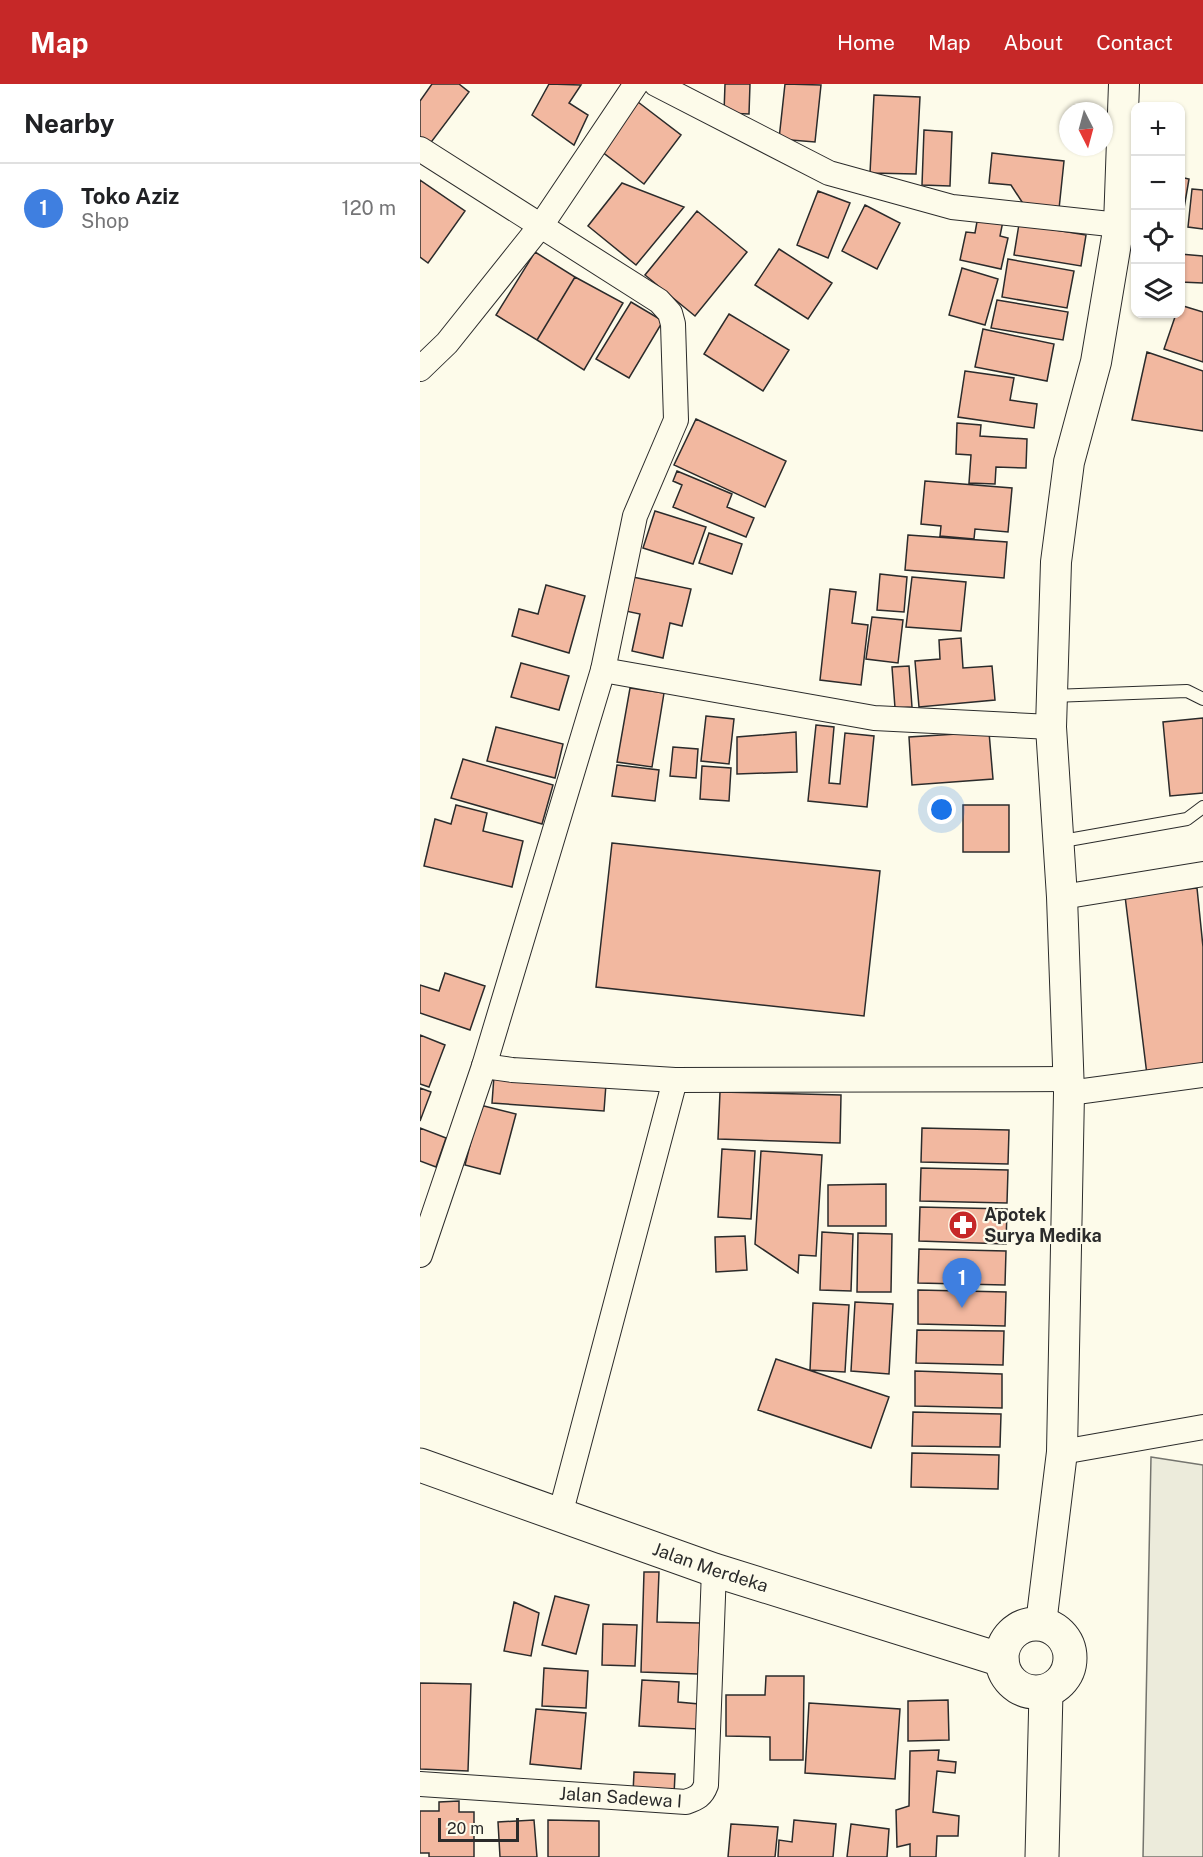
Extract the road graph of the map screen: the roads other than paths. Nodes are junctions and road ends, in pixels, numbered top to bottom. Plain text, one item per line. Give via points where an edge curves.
1 (636, 84) edge
2 (656, 84) edge
3 (1124, 84) edge
4 (420, 149) edge
5 (542, 224) junction
6 (1119, 225) junction
7 (420, 369) edge
8 (603, 670) junction
9 (1051, 696) junction
10 (1203, 699) edge
11 (1051, 727) junction
12 (1203, 807) edge
13 (1057, 842) junction
14 (1203, 874) edge
15 (1062, 897) junction
16 (484, 1066) junction
17 (1203, 1075) edge
18 (675, 1080) junction
19 (1069, 1086) junction
20 (420, 1256) edge
21 (1203, 1427) edge
22 (1062, 1452) junction
23 (420, 1465) edge
24 (560, 1515) junction
25 (714, 1570) junction
26 (1041, 1624) junction
27 (1002, 1660) junction
28 (1046, 1692) junction
29 (420, 1784) edge
30 (1042, 1857) edge

1 - 5 street
2 - 6 street via 829,173 952,207
3 - 6 street
4 - 5 street
5 - 7 street via 447,343
5 - 8 street via 659,301 670,312 673,324 676,420 635,516
6 - 9 street via 1096,362 1069,462 1056,562
8 - 11 street via 874,718
8 - 16 street
9 - 10 lane via 1187,691
9 - 11 street
11 - 13 street
12 - 13 lane via 1188,819
13 - 15 street
14 - 15 street
15 - 19 street
16 - 18 street
16 - 20 street
17 - 19 street
18 - 19 street
18 - 24 street
19 - 22 street
21 - 22 street
22 - 26 street
23 - 24 main road, Jalan Merdeka
24 - 25 main road, Jalan Merdeka
25 - 27 main road, Jalan Merdeka
25 - 29 street, Jalan Sadewa I via 706,1785 702,1794 686,1802
26 - 27 main road via 1018,1629 1004,1648
26 - 28 main road via 1064,1638 1071,1663 1066,1676
27 - 28 main road via 1005,1672 1021,1689
28 - 30 main road

